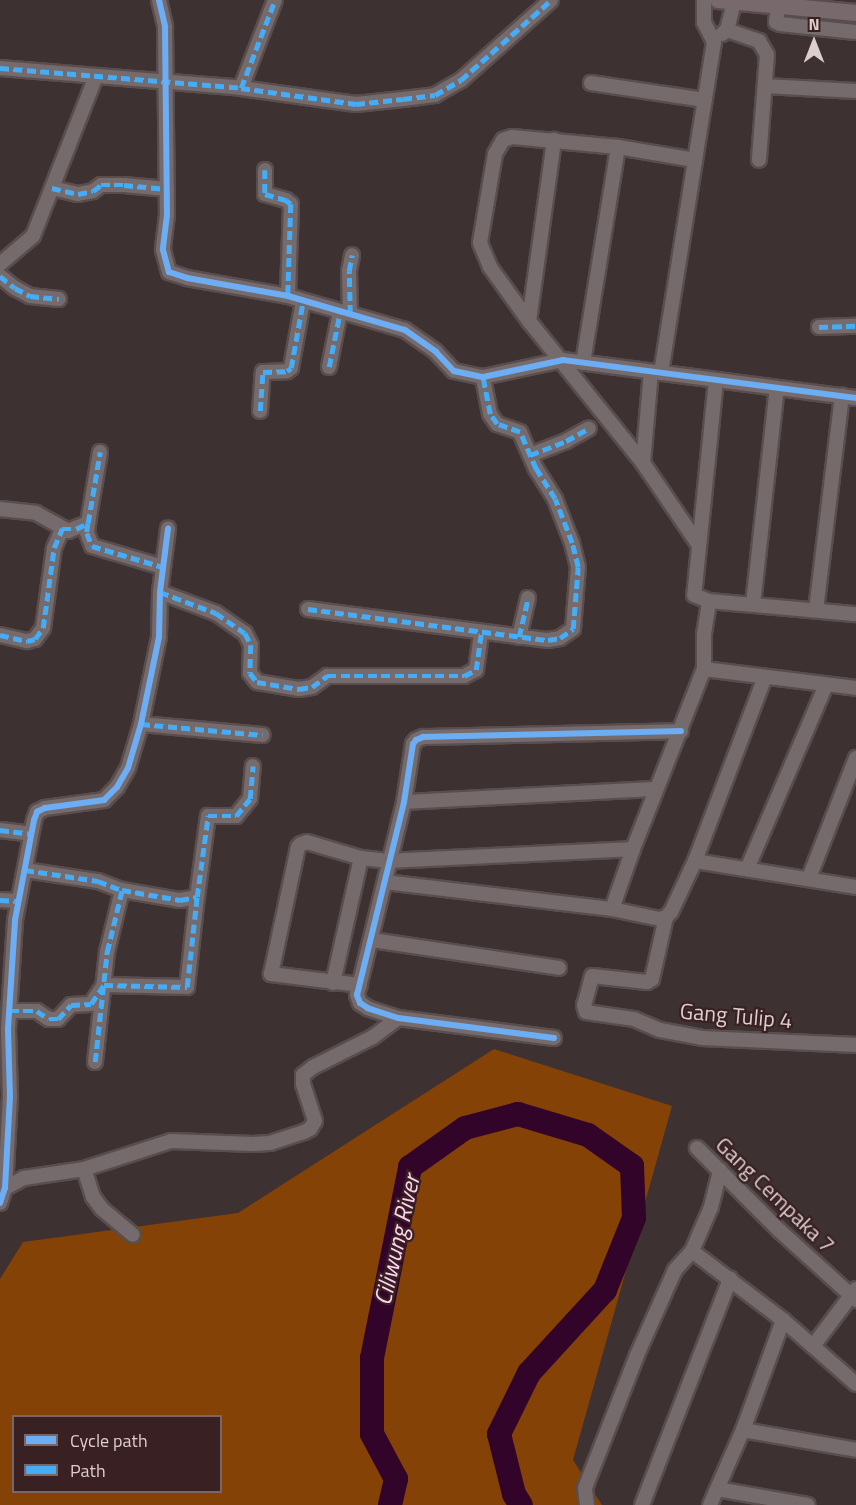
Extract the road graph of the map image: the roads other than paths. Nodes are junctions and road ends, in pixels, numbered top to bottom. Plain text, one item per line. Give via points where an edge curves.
1 (159, 0) edge
2 (275, 0) edge
3 (551, 0) edge
4 (704, 0) edge
5 (726, 1) edge
6 (778, 6) junction
7 (856, 13) edge
8 (727, 30) junction
9 (856, 32) edge
10 (714, 42) junction
11 (0, 68) edge
12 (96, 76) junction
13 (166, 82) junction
14 (591, 83) dead end
15 (765, 86) junction
16 (241, 88) junction
17 (856, 91) edge
18 (705, 100) junction
19 (554, 140) junction
20 (618, 147) junction
21 (695, 160) junction
22 (759, 160) dead end
23 (265, 170) dead end
24 (52, 188) junction
25 (167, 189) junction
26 (352, 255) dead end
27 (0, 264) edge
28 (0, 276) edge
29 (288, 296) junction
30 (59, 299) dead end
31 (303, 301) junction
32 (345, 313) junction
33 (529, 321) junction
34 (856, 326) edge
35 (819, 327) dead end
36 (563, 360) junction
37 (583, 363) junction
38 (329, 367) dead end
39 (656, 373) junction
40 (483, 376) junction
41 (716, 380) junction
42 (777, 388) junction
43 (849, 397) edge
44 (260, 411) dead end
45 (589, 428) dead end
46 (100, 452) dead end
47 (530, 455) junction
48 (643, 463) junction
49 (0, 508) edge
50 (88, 523) junction
51 (168, 528) dead end
52 (62, 529) junction
53 (698, 544) junction
54 (163, 567) junction
55 (160, 592) junction
56 (528, 598) dead end
57 (709, 600) junction
58 (753, 604) junction
59 (308, 609) dead end
60 (816, 610) junction
61 (856, 614) edge
62 (481, 633) junction
63 (0, 635) edge
64 (519, 637) junction
65 (704, 669) junction
66 (765, 677) junction
67 (826, 685) junction
68 (856, 688) edge
69 (141, 724) junction
70 (681, 731) junction
71 (262, 735) dead end
72 (856, 758) edge
73 (254, 766) dead end
74 (656, 789) junction
75 (404, 802) junction
76 (0, 830) edge
77 (31, 834) junction
78 (633, 849) junction
79 (361, 858) junction
80 (389, 861) junction
81 (695, 861) junction
82 (747, 869) junction
83 (26, 870) junction
84 (809, 879) junction
85 (385, 882) junction
86 (856, 886) edge
87 (122, 890) junction
88 (197, 897) junction
89 (0, 900) edge
90 (18, 901) junction
91 (612, 909) junction
92 (666, 917) junction
93 (372, 940) junction
94 (559, 968) dead end
95 (333, 983) junction
96 (104, 985) junction
97 (360, 985) junction
98 (10, 1011) junction
99 (398, 1018) junction
100 (4, 1029) edge
101 (554, 1038) dead end
102 (856, 1045) edge
103 (95, 1062) dead end
104 (697, 1148) dead end
105 (84, 1169) junction
106 (720, 1170) junction
107 (5, 1188) junction
108 (0, 1203) edge
109 (133, 1235) dead end
110 (692, 1251) junction
111 (730, 1279) junction
112 (854, 1295) edge
113 (783, 1320) junction
114 (813, 1346) junction
115 (856, 1384) edge
116 (743, 1430) junction
117 (856, 1450) edge
118 (717, 1489) junction
119 (587, 1505) edge
120 (642, 1505) edge
121 (710, 1505) edge
122 (808, 1505) edge

1 - 13 street via 165,27
2 - 16 street
3 - 16 street via 461,80 435,95 356,104
4 - 10 street via 704,22
5 - 6 main road
5 - 8 street
6 - 7 main road
6 - 9 street via 780,24
8 - 10 street
8 - 15 street via 759,41 765,48
10 - 18 street
11 - 12 street
12 - 13 street
12 - 24 street
13 - 16 street
13 - 25 street
14 - 18 street
15 - 17 street
15 - 22 street
18 - 21 street
19 - 20 street
19 - 33 street
19 - 33 street via 512,137 499,146 480,231 481,249 490,267
20 - 21 street
20 - 37 street
21 - 39 street
23 - 29 street via 265,194 291,204
24 - 25 street via 78,194 101,185
24 - 27 street via 33,236
25 - 29 street via 163,250 170,272
26 - 32 street
28 - 30 street via 30,296
29 - 31 street
31 - 32 street
31 - 44 street via 291,368 263,372
32 - 38 street
32 - 40 street via 405,330 436,352 454,371
33 - 36 street
34 - 35 street
36 - 37 street
36 - 40 street
36 - 48 street
37 - 39 street
39 - 41 street
39 - 48 street
40 - 47 street via 490,414 497,424 519,432
41 - 42 street
41 - 53 street
42 - 43 street
42 - 58 street
43 - 60 street
45 - 47 street
46 - 50 street
47 - 64 street via 555,499 578,567 573,629 560,638 548,640
48 - 53 street
49 - 52 street via 36,513
50 - 52 street via 76,529
50 - 54 street via 92,546
51 - 54 street
52 - 63 street via 54,548 43,628 35,639 27,641
53 - 57 street via 693,592 697,598
54 - 55 street
55 - 62 street via 216,613 245,633 251,645 250,673 257,682 299,689 312,687 327,676 464,676 476,670
55 - 69 street via 159,637
56 - 64 street
57 - 58 street
57 - 65 street via 702,649
58 - 60 street
59 - 62 street
60 - 61 street
62 - 64 street
65 - 66 street
65 - 70 street
66 - 67 street
66 - 81 street
67 - 68 street
67 - 82 street
69 - 71 street
69 - 77 street via 128,768 110,795 104,800 45,808 37,812
70 - 74 street
70 - 75 street via 423,737 413,744
72 - 84 street
73 - 88 street via 250,799 236,816 208,816
74 - 75 street
74 - 78 street
75 - 80 street
76 - 77 street
77 - 83 street
78 - 80 street
78 - 91 street
79 - 80 street
79 - 95 street
79 - 95 street via 307,842 298,847 271,974
80 - 85 street
81 - 82 street
81 - 92 street
82 - 84 street
83 - 87 street via 98,881
83 - 90 street
84 - 86 street
85 - 91 street
85 - 93 street
87 - 88 street via 180,900
87 - 96 street via 107,952
88 - 96 street via 187,987
89 - 90 street
90 - 98 street
91 - 92 street
92 - 102 street, Gang Tulip 4 via 652,979 647,982 592,976 584,1005 586,1012 634,1019 660,1030 703,1038
93 - 94 street
93 - 97 street
95 - 97 street
96 - 98 street via 91,1004 71,1005 58,1019 49,1019 37,1011
96 - 103 street
97 - 99 street via 360,1003
98 - 100 street
99 - 101 street
99 - 105 street via 373,1037 313,1066 303,1075 315,1121 310,1129 270,1143 171,1141
100 - 107 street via 10,1097
104 - 106 street, Gang Cempaka 7
105 - 107 street via 24,1178
105 - 109 street via 93,1197
106 - 110 street via 711,1207
106 - 112 street, Gang Cempaka 7 via 780,1231
107 - 108 street
110 - 111 street
110 - 119 street via 675,1270 637,1355 585,1488
111 - 113 street
111 - 120 street
112 - 114 street
113 - 114 street
113 - 116 street
114 - 115 street
116 - 117 street
116 - 118 street
118 - 121 street
118 - 122 street

